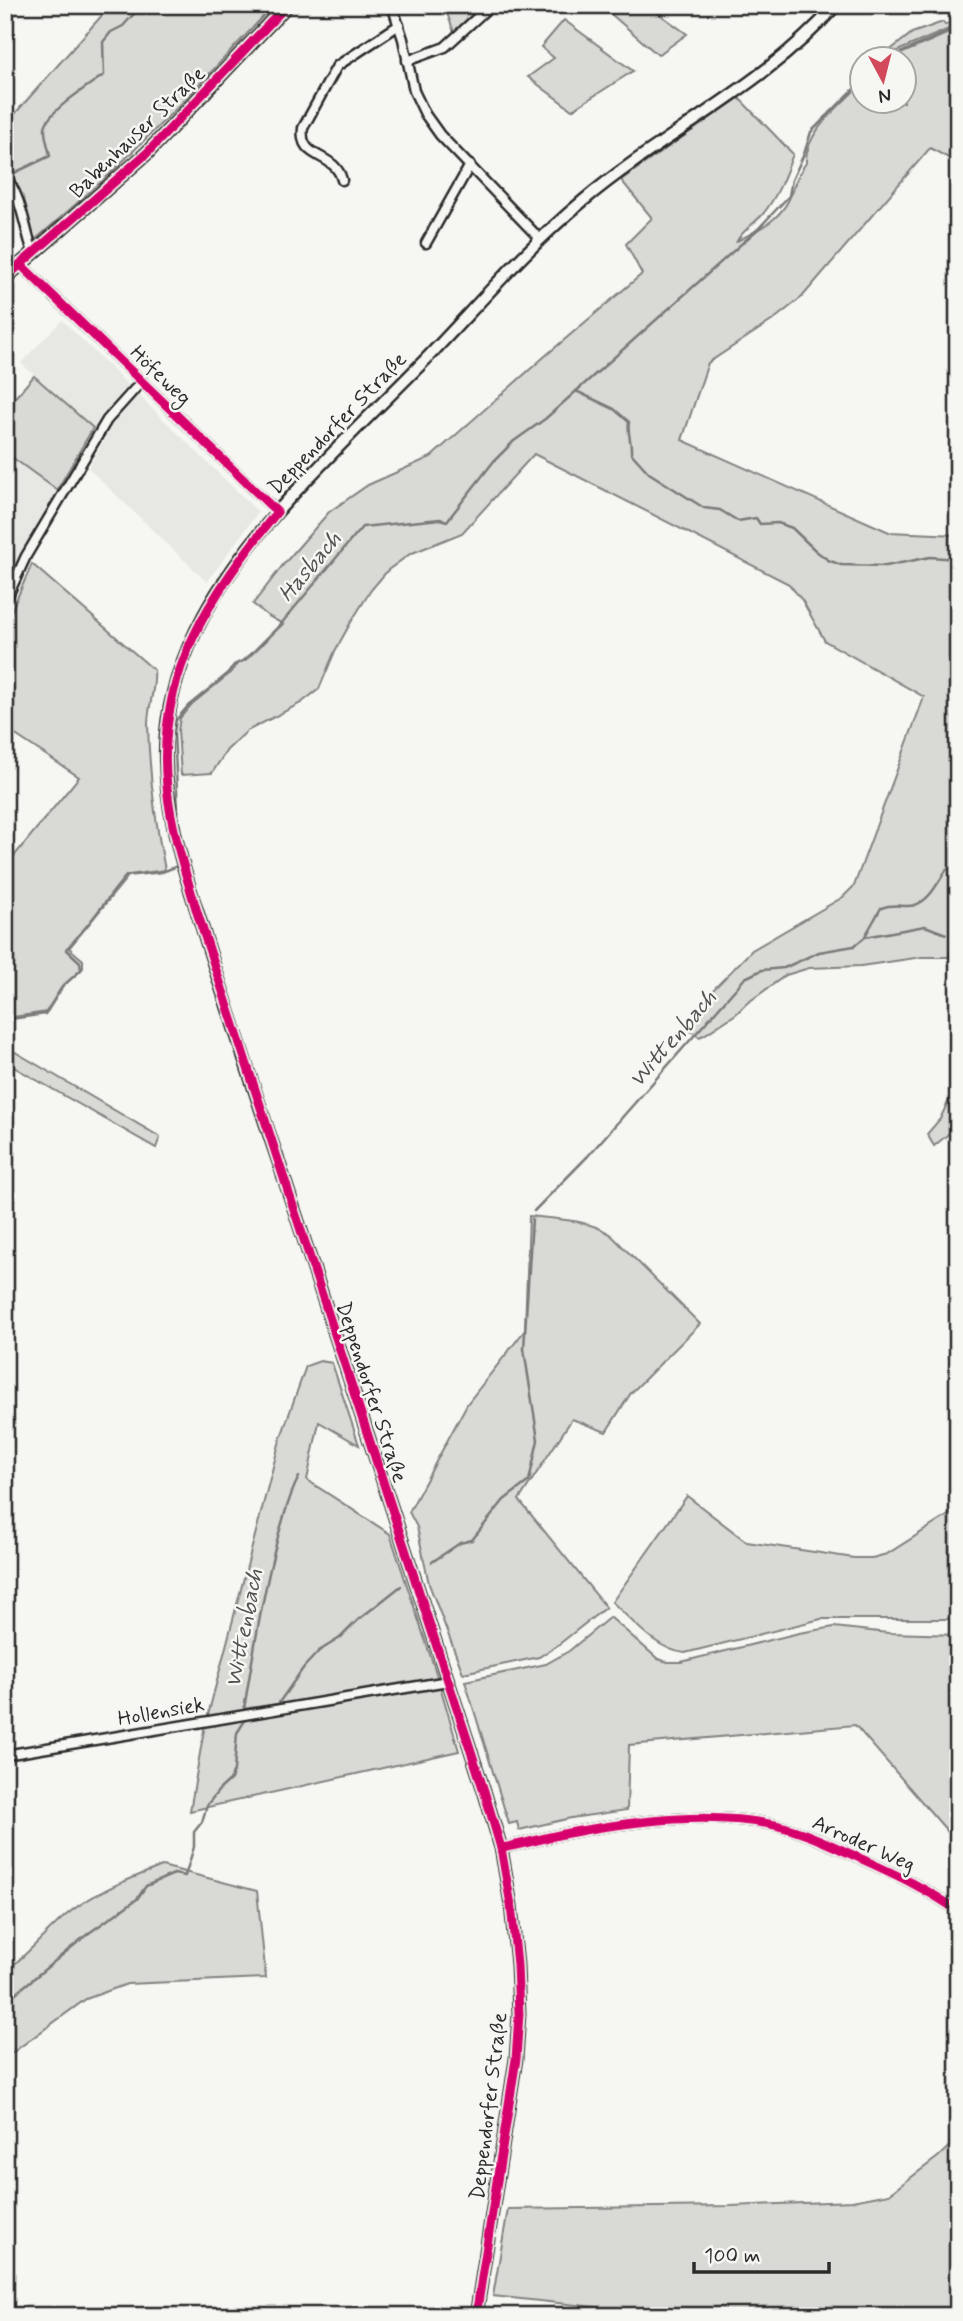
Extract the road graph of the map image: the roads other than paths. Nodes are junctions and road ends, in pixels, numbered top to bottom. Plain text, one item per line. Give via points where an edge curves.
1 (287, 5) edge
2 (392, 5) edge
3 (491, 5) edge
4 (835, 5) edge
5 (399, 25) junction
6 (407, 61) junction
7 (470, 165) junction
8 (5, 176) edge
9 (342, 180) dead end
10 (540, 239) junction
11 (426, 243) dead end
12 (33, 252) junction
13 (20, 264) junction
14 (5, 278) edge
15 (142, 381) junction
16 (277, 512) junction
17 (5, 602) edge
18 (447, 1681) junction
19 (5, 1755) edge
20 (501, 1848) junction
21 (958, 1911) edge
22 (476, 2316) edge

1 - 12 main road, Babenhauser Straße via 147,153
2 - 5 street
3 - 6 street via 446,47
4 - 10 street, Deppendorfer Straße via 770,67 624,168
5 - 6 street
5 - 9 street via 337,66 303,128 306,148 337,166
6 - 7 street via 425,114
7 - 10 street
7 - 11 street
8 - 12 street
10 - 16 street, Deppendorfer Straße
12 - 13 main road, Babenhauser Straße
13 - 14 main road, Babenhauser Straße
13 - 15 street, Höfeweg
15 - 16 street, Höfeweg
15 - 17 street, Höfeweg via 107,420 26,556
16 - 18 street, Deppendorfer Straße via 212,601 183,656 167,731 169,806 242,1053
18 - 19 street, Hollensiek
18 - 20 street, Deppendorfer Straße
20 - 21 street, Arroder Weg via 631,1823 748,1821 811,1836 908,1880
20 - 22 street, Deppendorfer Straße via 511,1905 519,2014

